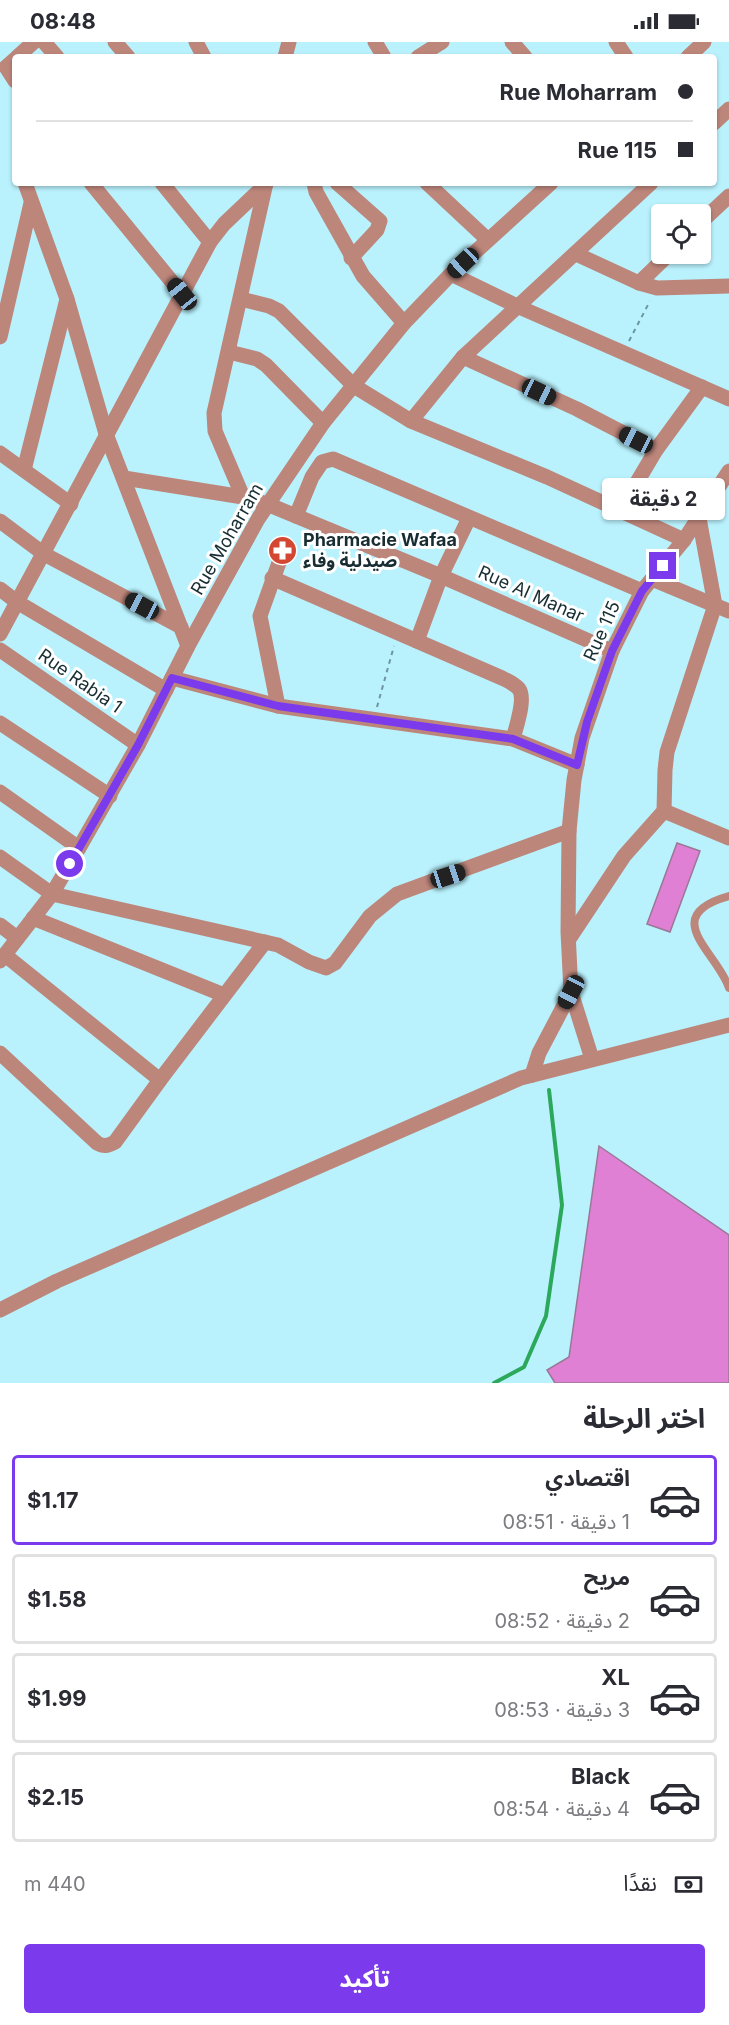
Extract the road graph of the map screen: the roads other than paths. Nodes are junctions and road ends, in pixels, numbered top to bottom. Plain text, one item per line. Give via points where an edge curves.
1 (34, 42) edge
2 (45, 42) edge
3 (116, 42) edge
4 (442, 42) edge
5 (512, 42) edge
6 (19, 54) edge
7 (55, 54) edge
8 (126, 54) edge
9 (424, 54) edge
10 (522, 54) edge
11 (729, 109) edge
12 (717, 120) edge
13 (26, 186) edge
14 (93, 186) edge
15 (264, 186) edge
16 (266, 186) edge
17 (315, 186) edge
18 (340, 186) edge
19 (430, 186) edge
20 (546, 186) edge
21 (648, 186) edge
22 (170, 187) edge
23 (729, 196) edge
24 (31, 203) junction
25 (711, 213) edge
26 (488, 240) junction
27 (210, 242) junction
28 (576, 254) junction
29 (351, 258) junction
30 (659, 264) edge
31 (450, 274) junction
32 (639, 283) junction
33 (729, 286) edge
34 (182, 294) junction
35 (67, 299) junction
36 (241, 299) junction
37 (519, 307) junction
38 (404, 323) junction
39 (0, 337) edge
40 (229, 352) junction
41 (463, 357) junction
42 (354, 386) junction
43 (702, 387) junction
44 (729, 399) edge
45 (411, 421) junction
46 (323, 423) junction
47 (106, 434) junction
48 (656, 450) junction
49 (0, 453) edge
50 (24, 470) junction
51 (729, 471) edge
52 (124, 478) junction
53 (243, 497) junction
54 (71, 504) junction
55 (267, 504) junction
56 (620, 511) junction
57 (296, 516) junction
58 (469, 518) junction
59 (699, 518) junction
60 (0, 521) edge
61 (684, 540) junction
62 (44, 554) junction
63 (281, 557) dead end
64 (441, 576) junction
65 (272, 578) junction
66 (647, 585) junction
67 (0, 589) edge
68 (16, 602) junction
69 (722, 608) edge
70 (181, 627) junction
71 (0, 634) edge
72 (417, 641) junction
73 (188, 646) junction
74 (0, 650) edge
75 (612, 651) junction
76 (169, 684) junction
77 (278, 706) junction
78 (0, 723) edge
79 (513, 739) junction
80 (138, 745) junction
81 (577, 765) junction
82 (0, 792) edge
83 (110, 796) junction
84 (664, 810) junction
85 (569, 831) junction
86 (729, 838) edge
87 (79, 849) junction
88 (0, 857) edge
89 (52, 894) junction
90 (729, 896) edge
91 (33, 918) junction
92 (0, 925) edge
93 (17, 938) junction
94 (569, 939) junction
95 (265, 942) junction
96 (2, 958) edge
97 (728, 978) edge
98 (729, 988) edge
99 (571, 992) junction
100 (224, 995) junction
101 (729, 1025) edge
102 (0, 1053) edge
103 (592, 1059) junction
104 (532, 1075) junction
105 (160, 1080) junction
106 (0, 1310) edge

1 - 6 street
2 - 7 street
3 - 8 street
4 - 9 street
5 - 10 street
11 - 12 street
13 - 24 street
14 - 34 street
15 - 27 street
16 - 36 street
17 - 29 street
18 - 29 street via 380,221 377,230
19 - 26 street
20 - 26 street, Rue Moharram
21 - 28 street
22 - 27 street
23 - 25 street
24 - 35 street
24 - 39 street
26 - 31 street, Rue Moharram
27 - 34 street
28 - 32 street
28 - 37 street
29 - 38 street
30 - 32 street
31 - 37 street
31 - 38 street, Rue Moharram
32 - 33 street via 657,288
34 - 47 street
35 - 47 street
35 - 50 street
36 - 40 street
36 - 42 street via 279,311
37 - 41 street
37 - 43 street
38 - 42 street, Rue Moharram
40 - 46 street via 266,365
40 - 53 street via 214,426
41 - 45 street
41 - 48 street
42 - 45 street
42 - 46 street, Rue Moharram
43 - 44 street
43 - 48 street
45 - 56 street
46 - 55 street, Rue Moharram
47 - 52 street
47 - 54 street
48 - 56 street
49 - 50 street
50 - 54 street
51 - 59 street, Rue 115
52 - 53 street, Rue Al Manar
52 - 70 street
53 - 55 street, Rue Al Manar
54 - 62 street
55 - 57 street, Rue Al Manar
55 - 73 street, Rue Moharram
56 - 61 street
57 - 58 street via 312,477 322,462 333,459
57 - 64 street, Rue Al Manar
58 - 64 street
58 - 66 street
59 - 61 street, Rue 115
59 - 69 street
60 - 62 street
61 - 66 street, Rue 115
62 - 68 street
62 - 70 street
63 - 65 street
64 - 72 street
64 - 75 street, Rue Al Manar
65 - 72 street
65 - 77 street via 260,616
66 - 69 street
66 - 75 street, Rue 115
67 - 68 street
68 - 71 street
68 - 76 street
69 - 84 street via 667,752
70 - 73 street
72 - 79 street via 517,687 522,694
73 - 76 street, Rue Moharram
74 - 80 street, Rue Rabia 1
75 - 81 street, Rue 115
76 - 77 street
76 - 80 street, Rue Moharram
77 - 79 street
78 - 83 street
79 - 81 street
80 - 83 street, Rue Moharram
81 - 85 street, Rue 115
82 - 87 street
83 - 87 street, Rue Moharram
84 - 86 street
84 - 94 street via 624,856
85 - 94 street, Rue 115
85 - 95 street via 397,894 370,916 331,967 319,966
87 - 89 street, Rue Moharram
88 - 89 street
89 - 91 street, Rue Moharram
89 - 95 street
90 - 97 lane via 701,908 694,927 698,940
91 - 93 street, Rue Moharram
91 - 100 street
92 - 93 street
93 - 96 street, Rue Moharram
94 - 99 street, Rue 115
95 - 100 street
96 - 105 street
97 - 98 lane
99 - 103 street
99 - 104 street via 539,1053
100 - 105 street
101 - 103 street
102 - 105 street via 97,1143 105,1146 115,1142
103 - 104 street
104 - 106 street via 57,1281

